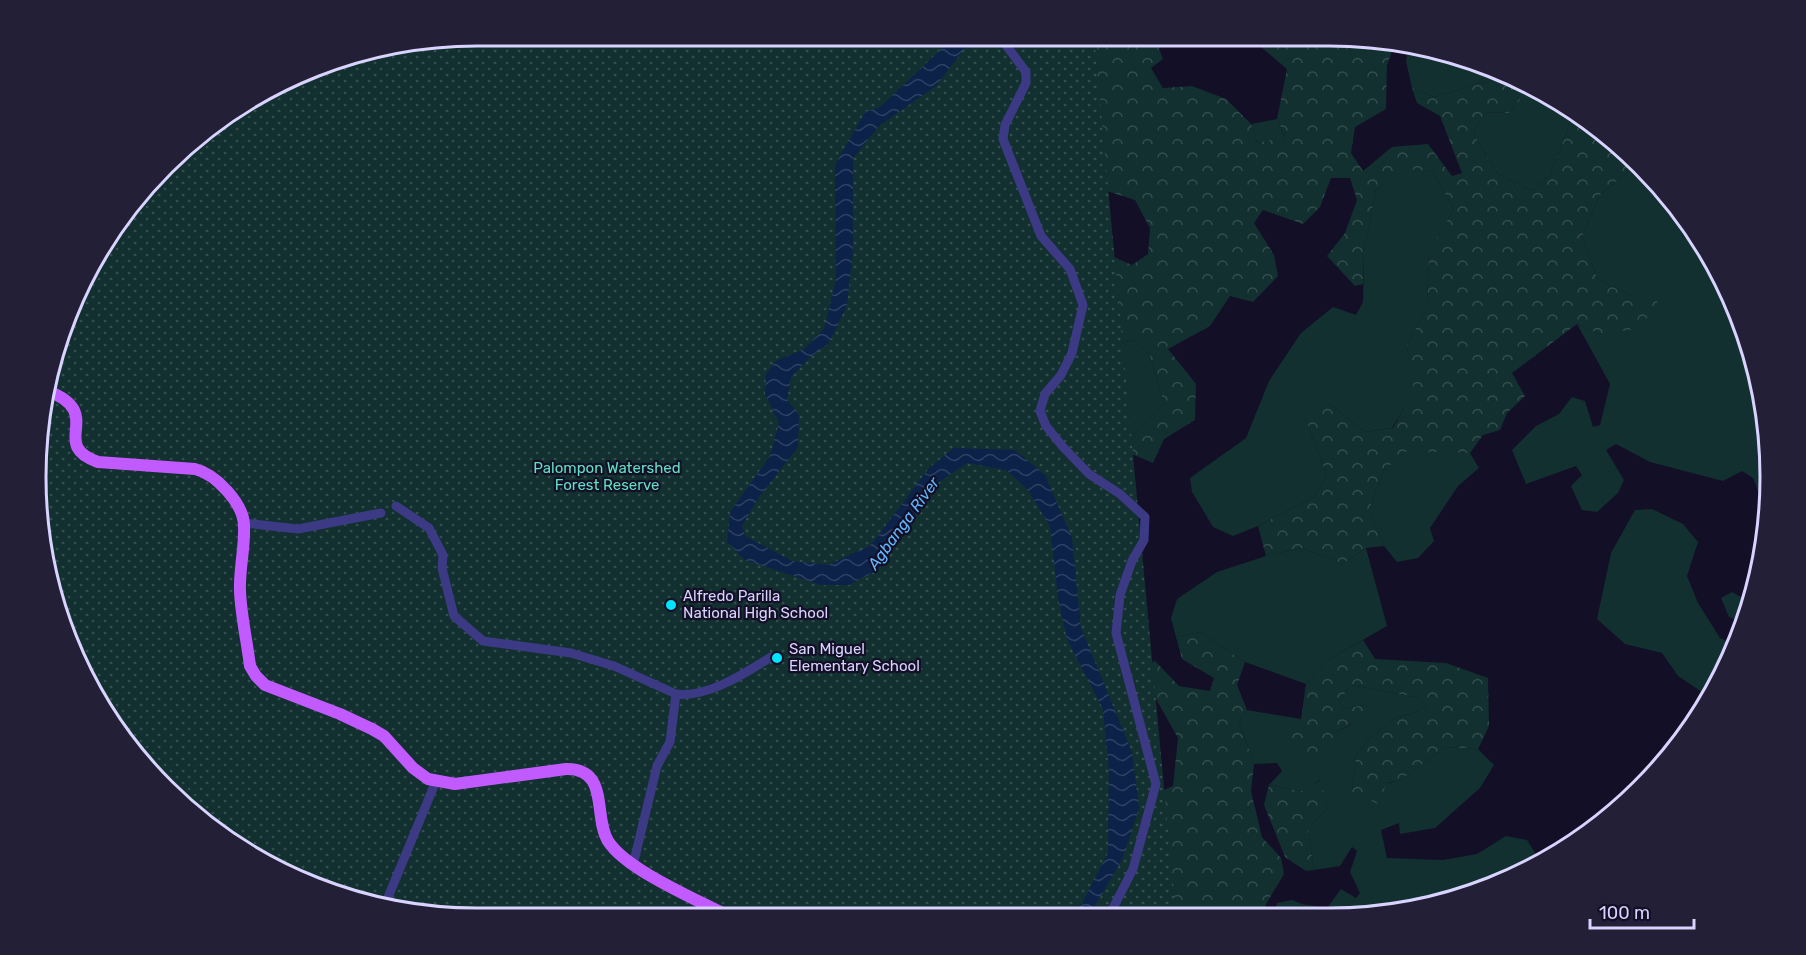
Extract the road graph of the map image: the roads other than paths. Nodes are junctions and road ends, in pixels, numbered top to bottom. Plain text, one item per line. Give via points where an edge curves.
1 (1007, 46) edge
2 (55, 394) edge
3 (396, 506) dead end
4 (381, 513) dead end
5 (244, 523) junction
6 (771, 657) dead end
7 (676, 694) junction
8 (436, 781) junction
9 (633, 865) junction
10 (387, 899) edge
11 (713, 908) edge
12 (1113, 908) edge

1 - 12 street via 1026,72 1026,83 1008,118 1003,139 1041,236 1070,269 1083,305 1072,353 1045,394 1040,411 1046,426 1089,474 1120,494 1145,517 1144,540 1120,595 1116,633 1156,784 1133,869
2 - 5 main road via 75,408 76,447 87,458 206,471 230,495
3 - 7 street via 429,528 443,555 442,568 454,616 483,641 571,654 614,666
4 - 5 street via 298,529
5 - 8 main road via 240,590 250,666 256,676 275,690 372,729 384,736 421,776
6 - 7 street via 733,680 687,695
7 - 9 street via 670,742 657,766
8 - 9 main road via 455,784 574,769 584,773 596,787 605,835
8 - 10 street
9 - 11 main road

